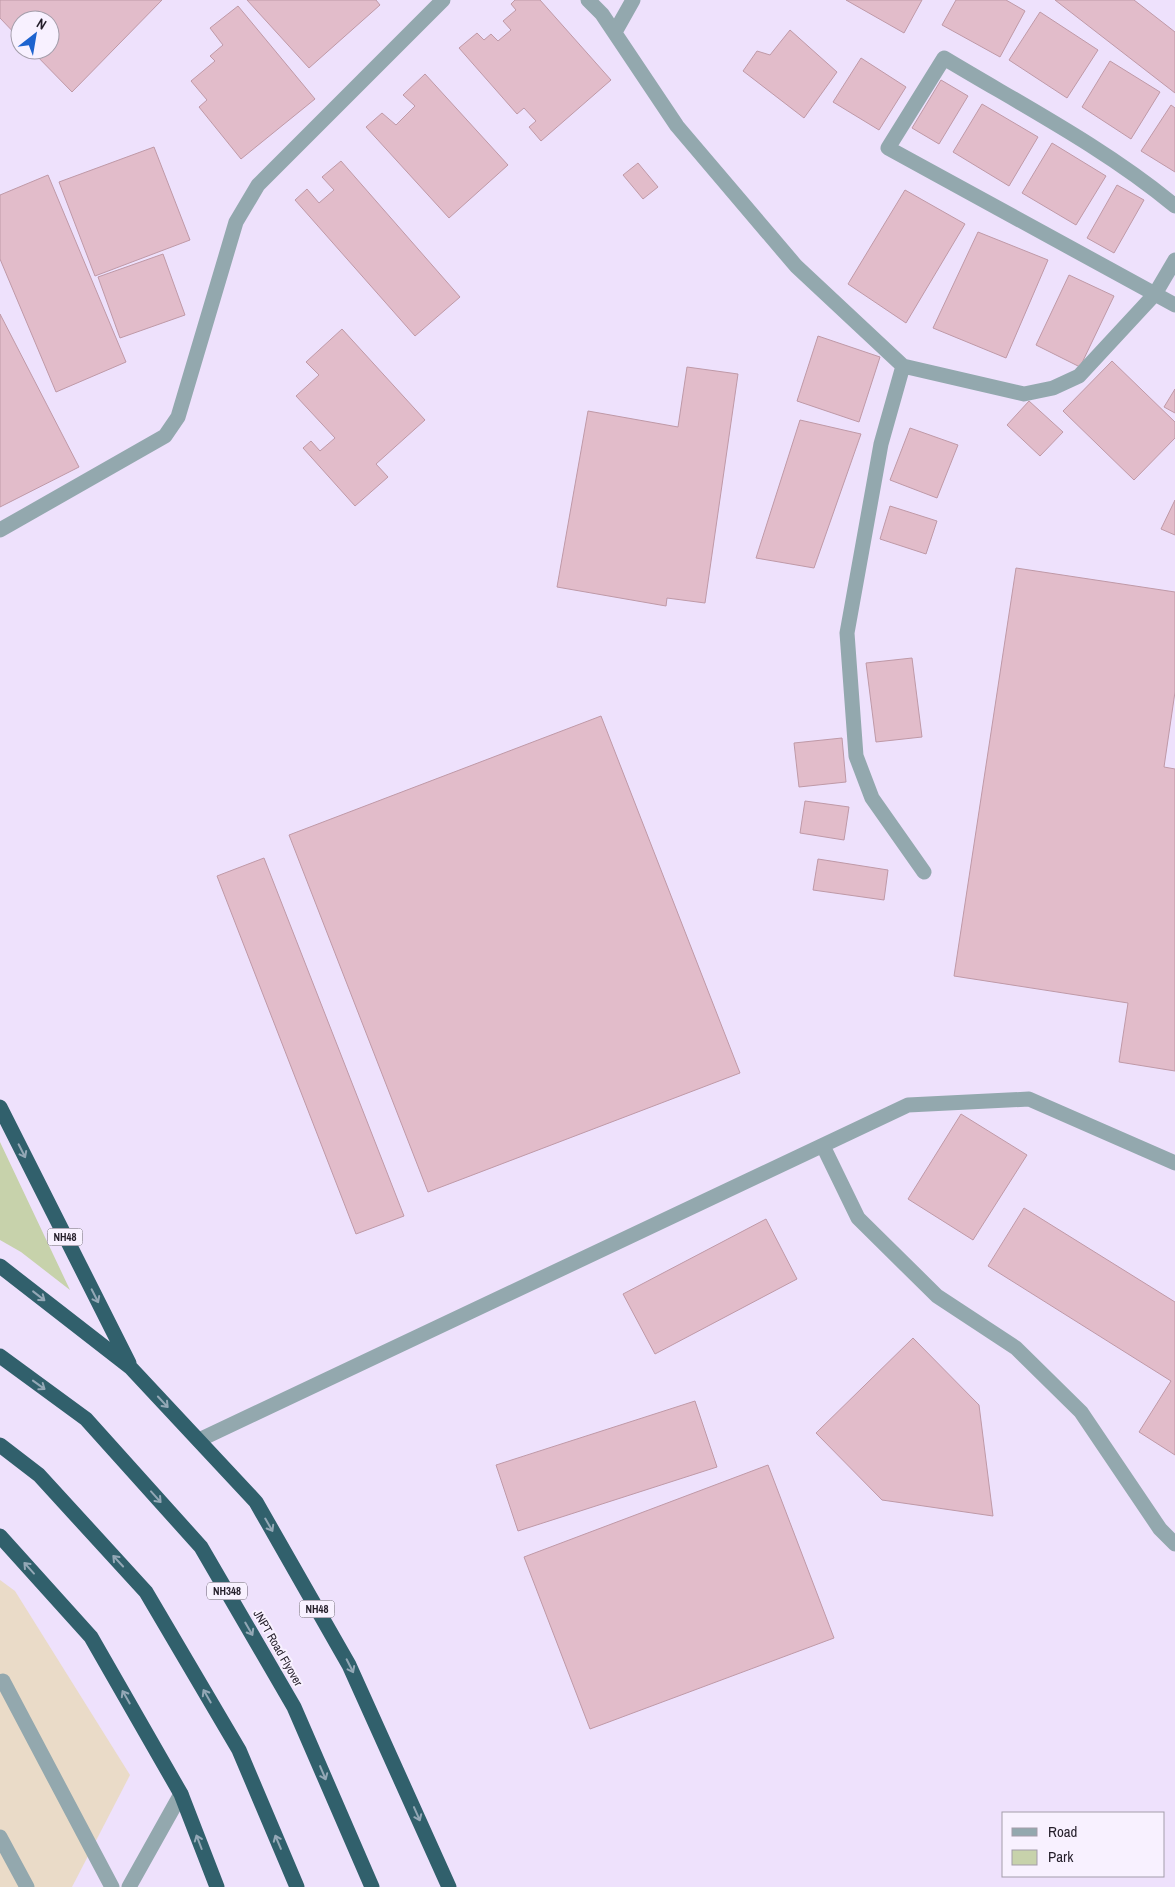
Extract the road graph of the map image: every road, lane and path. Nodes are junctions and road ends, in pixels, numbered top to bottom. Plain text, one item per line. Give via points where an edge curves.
1 (443, 0) edge
2 (588, 0) edge
3 (633, 0) edge
4 (615, 32) junction
5 (1175, 206) edge
6 (1175, 260) edge
7 (1155, 294) junction
8 (1175, 305) edge
9 (903, 366) junction
10 (0, 530) edge
11 (924, 872) dead end
12 (0, 1107) edge
13 (823, 1146) junction
14 (1175, 1163) edge
15 (0, 1266) edge
16 (0, 1356) edge
17 (130, 1367) junction
18 (199, 1440) junction
19 (0, 1444) edge
20 (0, 1536) edge
21 (1175, 1544) edge
22 (0, 1683) edge
23 (181, 1794) junction
24 (0, 1837) edge
25 (27, 1887) edge
26 (112, 1887) edge
27 (129, 1887) edge
28 (217, 1887) edge
29 (297, 1887) edge
30 (372, 1887) edge
31 (449, 1887) edge

1 - 10 street via 258,185 236,222 178,417 165,436
2 - 4 street
3 - 4 street
4 - 9 street via 677,126 796,266
5 - 7 street via 1120,165 944,58 888,148
6 - 7 street
7 - 8 street
7 - 9 street via 1079,376 1053,388 1024,394
9 - 11 street via 881,444 847,632 856,756 872,798
12 -> 17 highway, NH48
13 - 14 street via 908,1105 1028,1099
13 - 18 street
13 - 21 street via 858,1218 936,1296 1016,1348 1081,1412 1160,1529
15 -> 17 highway
16 -> 30 highway, JNPT Road Flyover / NH348 via 86,1419 201,1547 294,1707
17 -> 18 highway, NH48
18 -> 31 highway, NH48 via 256,1502 349,1665
29 -> 19 highway via 239,1750 146,1592 38,1475
23 -> 20 highway via 91,1637
22 - 26 street via 3,1681
23 - 27 street
28 -> 23 highway
24 - 25 street

